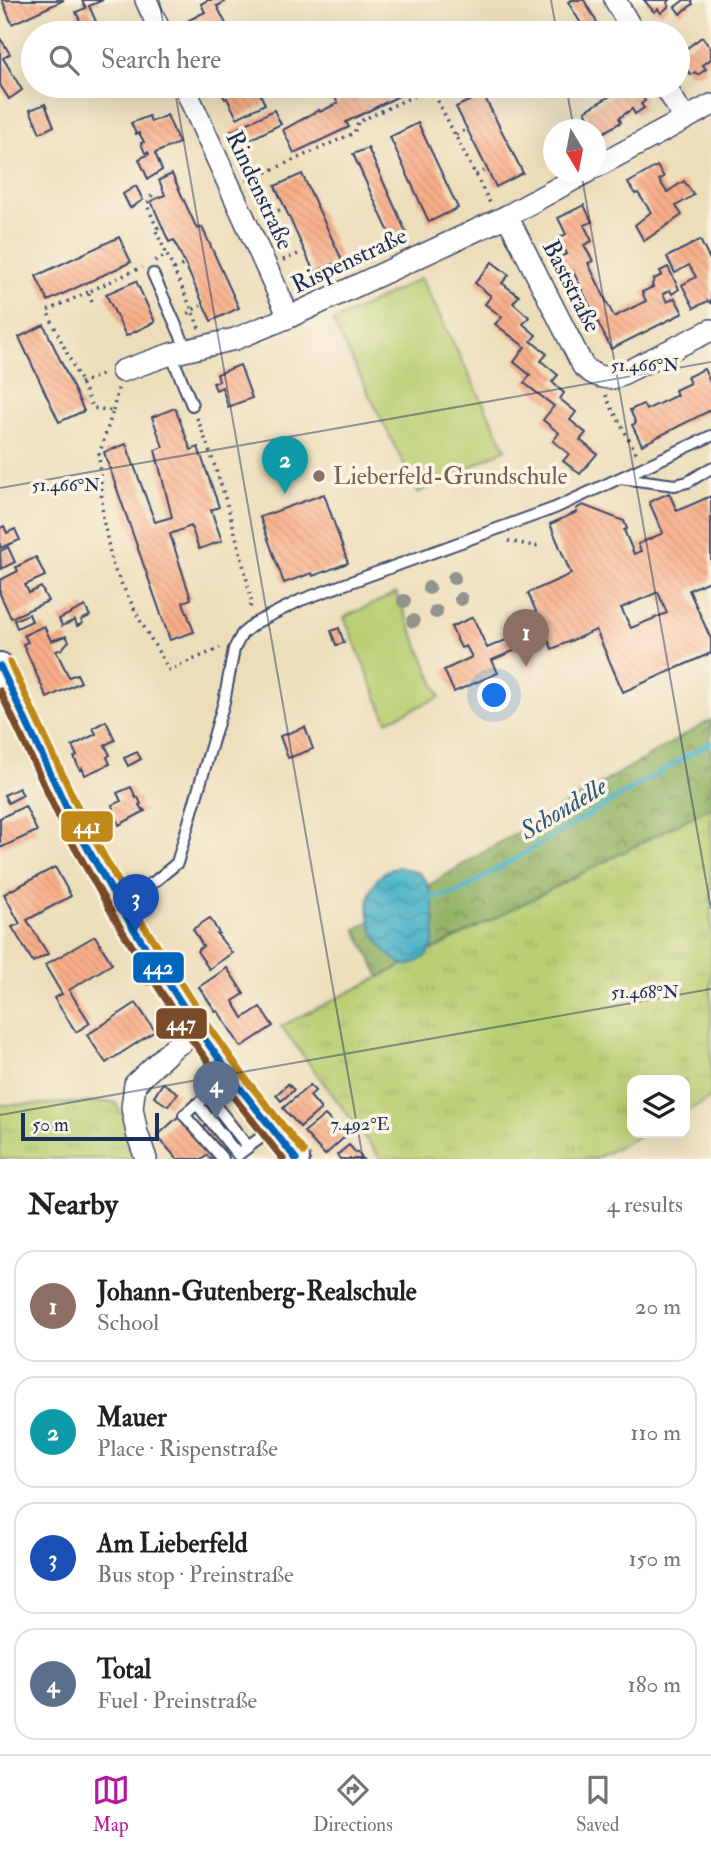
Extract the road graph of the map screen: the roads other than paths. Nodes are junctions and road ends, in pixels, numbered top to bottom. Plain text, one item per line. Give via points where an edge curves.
1 (146, 0) edge
2 (615, 0) edge
3 (156, 21) edge
4 (627, 21) edge
5 (189, 98) edge
6 (672, 98) edge
7 (711, 105) edge
8 (685, 119) junction
9 (606, 162) edge
10 (565, 182) edge
11 (500, 212) junction
12 (153, 274) dead end
13 (289, 317) junction
14 (711, 330) edge
15 (187, 347) junction
16 (122, 371) road end
17 (192, 405) road end
18 (711, 436) edge
19 (711, 468) edge
20 (621, 478) junction
21 (0, 666) edge
22 (117, 901) junction
23 (199, 1031) junction
24 (233, 1078) junction
25 (208, 1096) junction
26 (197, 1104) junction
27 (272, 1129) junction
28 (248, 1147) junction
29 (235, 1157) edge
30 (146, 1159) edge
31 (223, 1159) edge
32 (296, 1159) edge

1 - 3 street
2 - 4 street
5 - 13 street, Rindenstraße
6 - 8 street
7 - 8 street
8 - 9 street
10 - 11 street, Rispenstraße
11 - 13 street, Rispenstraße
11 - 14 street, Baststraße via 583,366 592,374 614,378
12 - 15 lane
13 - 15 street, Rispenstraße via 235,339
15 - 16 street, Rispenstraße
15 - 17 lane
18 - 20 lane
19 - 20 lane via 675,485
20 - 22 lane via 555,508 300,600 255,623 234,649 177,863 154,882
21 - 22 street via 76,828
22 - 23 street
23 - 24 street
23 - 30 street via 135,1084 132,1108
24 - 25 lane
24 - 27 street
25 - 26 lane
25 - 28 lane
26 - 29 lane
26 - 31 lane via 184,1115
27 - 28 lane
27 - 32 street
28 - 29 lane

